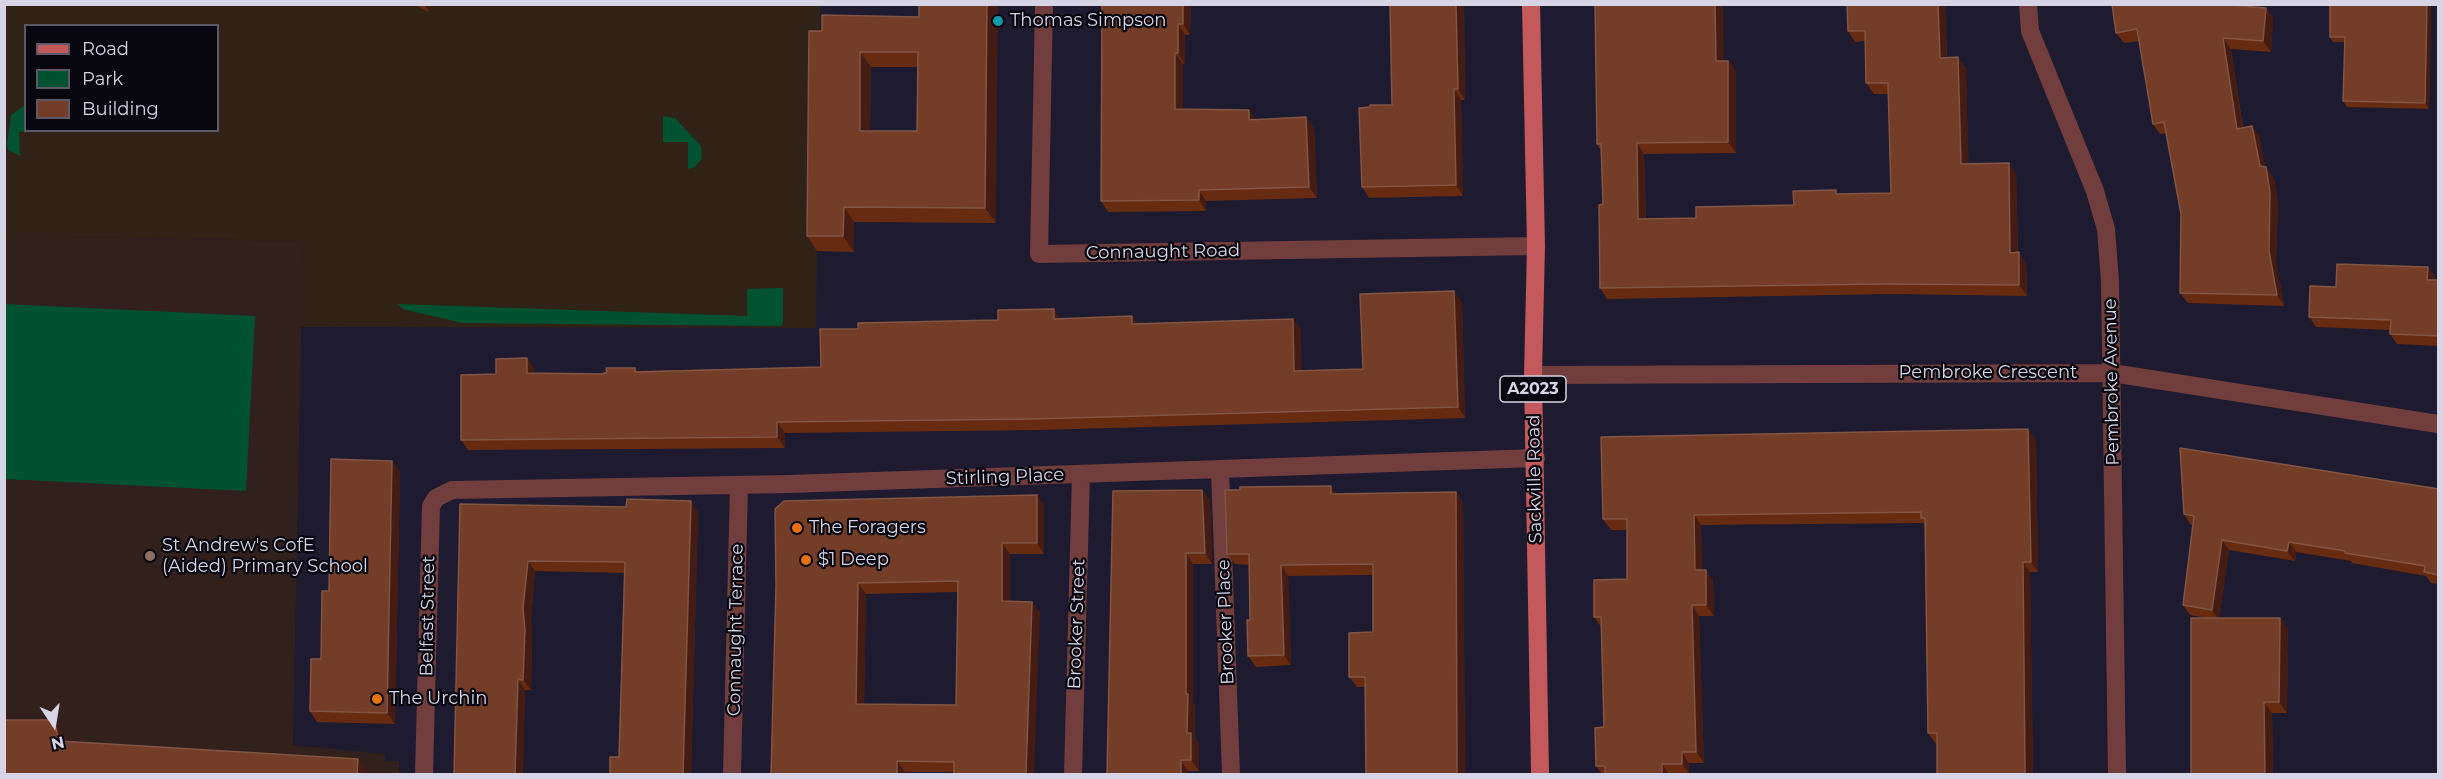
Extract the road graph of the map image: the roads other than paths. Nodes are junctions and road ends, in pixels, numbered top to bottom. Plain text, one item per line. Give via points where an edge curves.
1 (1044, 4) edge
2 (1532, 4) edge
3 (2028, 4) edge
4 (1536, 246) junction
5 (2112, 373) junction
6 (1533, 375) junction
7 (2439, 424) edge
8 (1536, 458) junction
9 (1220, 470) junction
10 (1081, 474) junction
11 (739, 484) junction
12 (473, 488) joint
13 (424, 774) edge
14 (732, 774) edge
15 (1073, 774) edge
16 (1231, 774) edge
17 (1540, 774) edge
18 (2117, 774) edge

1 - 4 street, Connaught Road via 1039,254
2 - 4 main road, Sackville Road / A2023
3 - 5 street, Pembroke Avenue via 2030,31 2095,191 2106,229
4 - 6 main road, Sackville Road / A2023
5 - 6 street, Pembroke Crescent
5 - 7 street, Pembroke Crescent
5 - 18 street, Pembroke Avenue
6 - 8 main road, Sackville Road / A2023
8 - 9 street, Stirling Place
8 - 17 main road, Sackville Road / A2023
9 - 10 street, Stirling Place
9 - 16 street, Brooker Place
10 - 11 street, Stirling Place
10 - 15 street, Brooker Street
11 - 12 street, Stirling Place
11 - 14 street, Connaught Terrace
12 - 13 street, Belfast Street via 445,493 431,506

